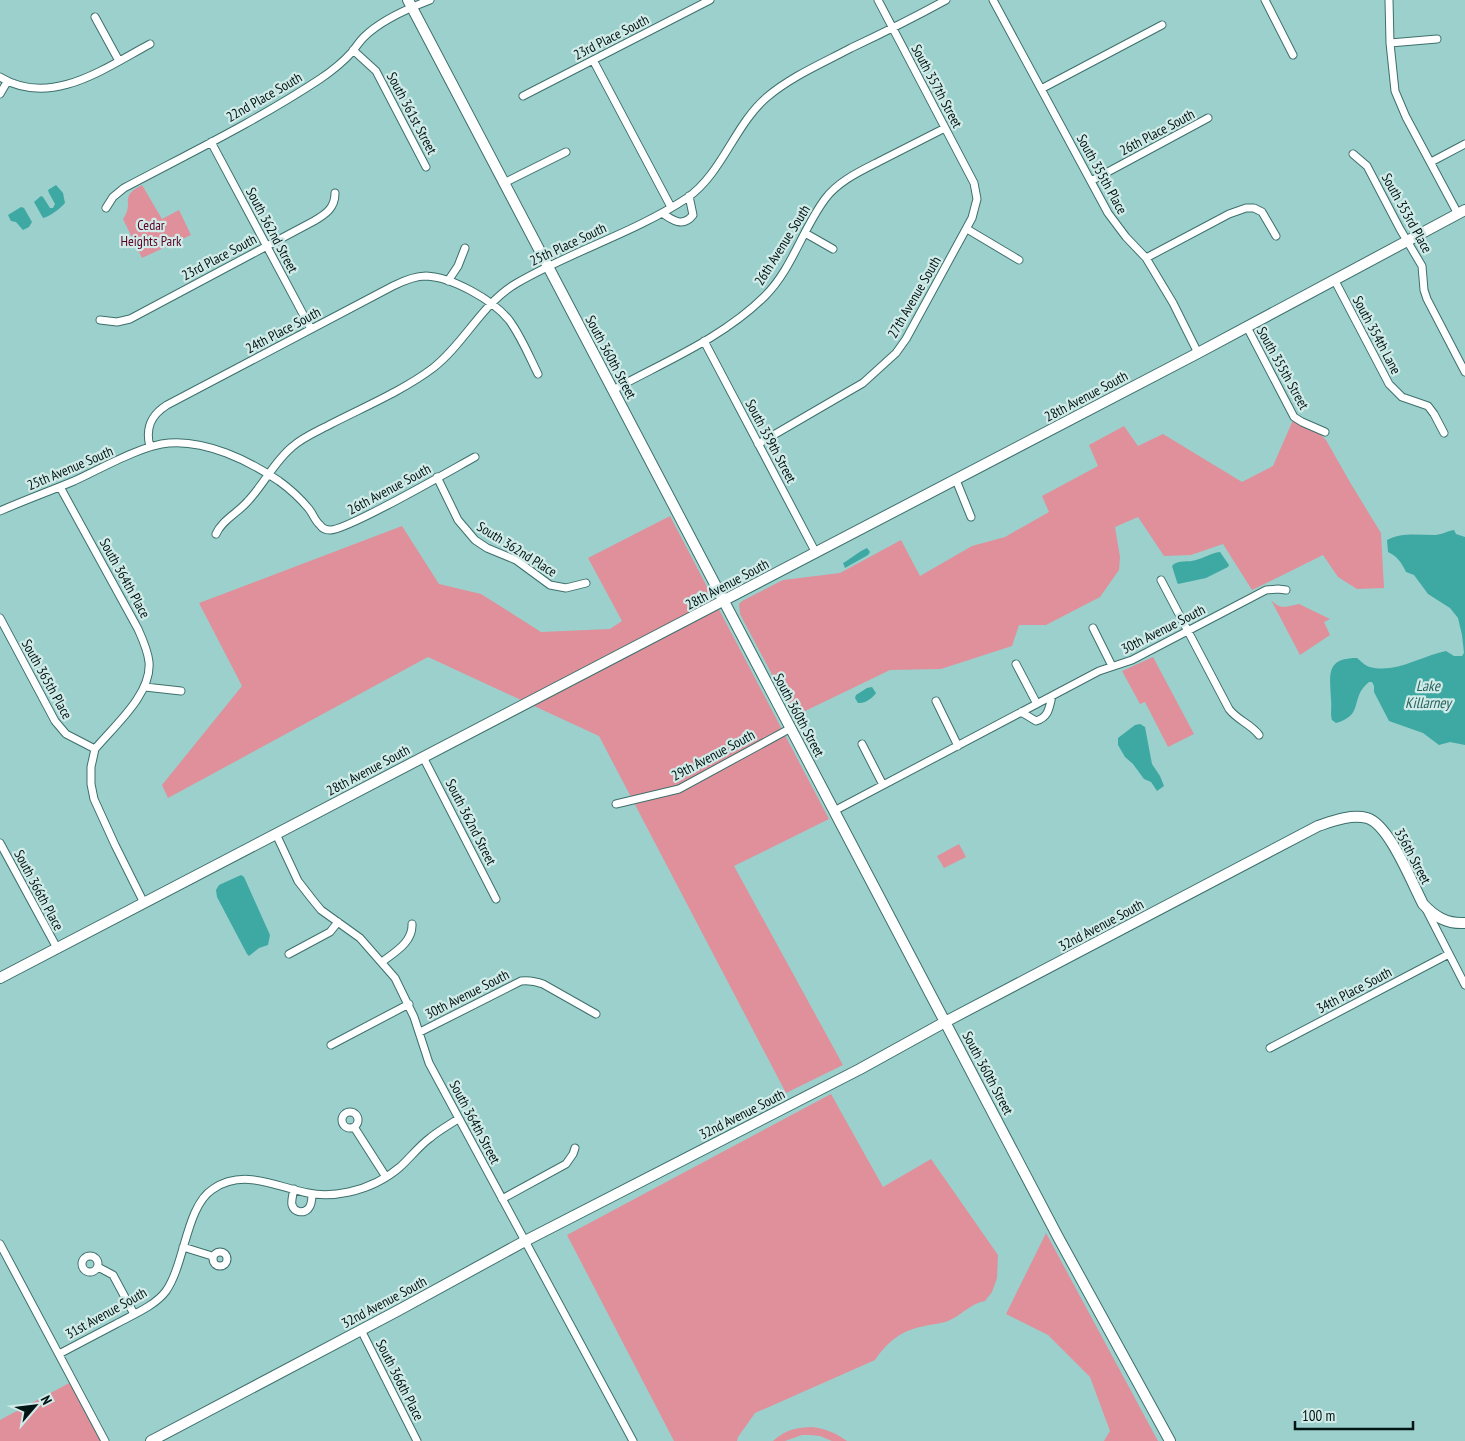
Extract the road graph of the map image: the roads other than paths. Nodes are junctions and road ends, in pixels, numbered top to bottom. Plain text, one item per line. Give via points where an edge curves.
1 (430, 0) edge
2 (710, 0) edge
3 (878, 0) edge
4 (946, 0) edge
5 (994, 0) edge
6 (1265, 0) edge
7 (1389, 0) edge
8 (409, 4) edge
9 (95, 16) dead end
10 (1162, 25) dead end
11 (892, 28) junction
12 (1437, 39) dead end
13 (1390, 43) junction
14 (150, 44) dead end
15 (353, 50) junction
16 (1293, 55) dead end
17 (593, 60) junction
18 (119, 61) junction
19 (0, 77) edge
20 (7, 82) junction
21 (1041, 89) junction
22 (0, 94) edge
23 (523, 96) dead end
24 (1208, 118) dead end
25 (945, 128) junction
26 (211, 142) junction
27 (1465, 144) edge
28 (566, 152) dead end
29 (1353, 154) dead end
30 (1431, 162) junction
31 (426, 167) dead end
32 (1091, 181) junction
33 (504, 183) junction
34 (974, 183) joint
35 (335, 193) dead end
36 (689, 196) junction
37 (671, 207) junction
38 (106, 208) dead end
39 (1462, 212) edge
40 (662, 213) junction
41 (966, 229) junction
42 (805, 233) junction
43 (1276, 236) dead end
44 (1408, 241) junction
45 (267, 246) junction
46 (465, 248) dead end
47 (833, 249) dead end
48 (1146, 258) junction
49 (1019, 260) dead end
50 (548, 267) junction
51 (448, 281) junction
52 (1335, 281) junction
53 (490, 304) junction
54 (100, 320) dead end
55 (1247, 327) junction
56 (311, 329) junction
57 (704, 341) junction
58 (1198, 354) junction
59 (1465, 372) edge
60 (538, 374) dead end
61 (613, 390) junction
62 (1326, 432) dead end
63 (1444, 434) dead end
64 (758, 444) junction
65 (150, 447) junction
66 (475, 457) dead end
67 (268, 475) junction
68 (436, 478) junction
69 (956, 480) junction
70 (60, 487) junction
71 (0, 511) edge
72 (971, 517) dead end
73 (316, 520) joint
74 (216, 534) dead end
75 (816, 552) junction
76 (1161, 580) dead end
77 (586, 583) dead end
78 (1286, 590) dead end
79 (724, 601) junction
80 (0, 618) edge
81 (1093, 628) dead end
82 (1188, 631) junction
83 (1016, 664) dead end
84 (1112, 666) junction
85 (145, 687) junction
86 (180, 691) dead end
87 (1052, 696) junction
88 (936, 701) dead end
89 (1037, 704) junction
90 (1021, 712) junction
91 (791, 728) junction
92 (1259, 735) dead end
93 (862, 744) dead end
94 (958, 746) junction
95 (95, 749) junction
96 (423, 757) junction
97 (883, 785) junction
98 (616, 804) dead end
99 (834, 811) junction
100 (1349, 818) joint
101 (276, 834) junction
102 (0, 843) edge
103 (496, 899) dead end
104 (144, 903) junction
105 (1423, 904) junction
106 (338, 922) junction
107 (412, 924) dead end
108 (1465, 924) edge
109 (56, 948) junction
110 (288, 954) dead end
111 (1449, 954) junction
112 (382, 962) junction
113 (0, 978) edge
114 (1465, 985) edge
115 (409, 1004) junction
116 (596, 1014) dead end
117 (945, 1022) junction
118 (420, 1032) junction
119 (331, 1045) dead end
120 (1270, 1048) dead end
121 (458, 1119) junction
122 (354, 1127) dead end
123 (574, 1148) dead end
124 (386, 1177) junction
125 (294, 1189) junction
126 (312, 1194) junction
127 (502, 1199) junction
128 (525, 1240) junction
129 (0, 1244) edge
130 (183, 1247) junction
131 (212, 1256) dead end
132 (98, 1268) dead end
133 (134, 1314) junction
134 (361, 1330) junction
135 (59, 1354) junction
136 (168, 1437) edge
137 (104, 1441) edge
138 (151, 1441) edge
139 (417, 1441) edge
140 (633, 1441) edge
141 (1170, 1441) edge

1 - 8 street, 22nd Place South
2 - 17 street, 23rd Place South
3 - 11 street, South 357th Street
4 - 11 street, 25th Place South
5 - 21 street, South 355th Place
6 - 16 street
7 - 13 street
8 - 15 street, 22nd Place South via 367,34
8 - 33 street, South 360th Street
9 - 18 street
10 - 21 street
11 - 25 street, South 357th Street
11 - 36 street, 25th Place South via 811,68 767,96 746,119 721,160
12 - 13 street
13 - 30 street via 1395,91
14 - 18 street
15 - 26 street, 22nd Place South via 335,68 295,95
15 - 31 street, South 361st Street via 376,71
17 - 23 street, 23rd Place South
17 - 37 street
18 - 20 street via 63,87 31,88
19 - 20 street
20 - 22 street
21 - 32 street, South 355th Place
24 - 32 street, 26th Place South
25 - 34 street, South 357th Street
25 - 42 street, 26th Avenue South via 841,183 824,200
26 - 38 street, 22nd Place South via 124,188 113,196
26 - 45 street, South 362nd Street
27 - 30 street
28 - 33 street
29 - 44 street, South 353rd Place via 1367,166
30 - 39 street
32 - 48 street, South 355th Place via 1117,226
33 - 50 street, South 360th Street
34 - 41 street, 27th Avenue South via 977,199
35 - 45 street, 23rd Place South via 329,211
36 - 37 street, 25th Place South
36 - 40 street via 693,215 687,221 677,222
37 - 40 street, 25th Place South
39 - 44 street, 28th Avenue South
40 - 50 street, 25th Place South
41 - 49 street
41 - 64 street, 27th Avenue South via 896,352 863,383
42 - 47 street
42 - 57 street, 26th Avenue South via 767,294
43 - 48 street via 1262,212 1246,208
44 - 52 street, 28th Avenue South
44 - 59 street, South 353rd Place via 1424,270 1426,299
45 - 54 street, 23rd Place South via 130,319 117,322
45 - 56 street, South 362nd Street
46 - 51 street
48 - 58 street, South 355th Place
50 - 53 street, 25th Place South via 512,286
50 - 61 street, South 360th Street
51 - 53 street, 24th Place South
51 - 56 street, 24th Place South via 426,276 408,279
52 - 55 street, 28th Avenue South
52 - 63 street, South 354th Lane via 1389,384 1402,397 1428,406
53 - 60 street via 511,324
53 - 67 street, 25th Place South via 450,352 432,368 298,442
55 - 58 street, 28th Avenue South
55 - 62 street, South 355th Street via 1291,412 1302,422
56 - 65 street, 24th Place South via 161,409 148,428
57 - 61 street, 26th Avenue South
57 - 64 street, South 359th Street
58 - 69 street, 28th Avenue South
61 - 79 street, South 360th Street
64 - 75 street, South 359th Street
65 - 67 street, 25th Avenue South via 169,443 191,444 232,456
65 - 70 street, 25th Avenue South
66 - 68 street, 26th Avenue South
67 - 73 street, 25th Avenue South via 293,492
67 - 74 street, 25th Place South via 248,501 221,524
68 - 73 street, 26th Avenue South via 340,528 325,529
68 - 77 street, South 362nd Place via 458,520 475,540 516,560 550,585 566,588
69 - 72 street
69 - 75 street, 28th Avenue South
70 - 71 street, 25th Avenue South
70 - 85 street, South 364th Place via 143,639 149,662
75 - 79 street, 28th Avenue South
76 - 82 street
78 - 82 street, 30th Avenue South via 1266,590
79 - 91 street, South 360th Street
79 - 96 street, 28th Avenue South
80 - 95 street, South 365th Place via 55,721 66,734
81 - 84 street
82 - 84 street, 30th Avenue South via 1132,660
82 - 92 street via 1229,709
83 - 89 street
84 - 87 street, 30th Avenue South
85 - 86 street
85 - 95 street
87 - 89 street, 30th Avenue South
87 - 90 street via 1047,714 1042,719 1036,721
88 - 94 street
89 - 90 street, 30th Avenue South
90 - 94 street, 30th Avenue South
91 - 98 street, 29th Avenue South via 679,789
91 - 99 street, South 360th Street
93 - 97 street
94 - 97 street, 30th Avenue South
95 - 104 street via 91,776 94,799
96 - 101 street, 28th Avenue South
96 - 103 street, South 362nd Street
97 - 99 street, 30th Avenue South
99 - 117 street, South 360th Street
100 - 105 street, 356th Street via 1373,820 1383,829
100 - 117 street, 32nd Avenue South via 1332,821 1307,832
101 - 104 street, 28th Avenue South
101 - 106 street, South 364th Street via 305,890 321,910
102 - 109 street, South 366th Place
104 - 109 street, 28th Avenue South
105 - 108 street via 1443,920
105 - 111 street
106 - 110 street via 330,932
106 - 112 street, South 364th Street via 360,938
107 - 112 street via 409,939
109 - 113 street, 28th Avenue South
111 - 114 street
111 - 120 street, 34th Place South
112 - 115 street, South 364th Street
115 - 118 street, South 364th Street
115 - 119 street
116 - 118 street, 30th Avenue South via 543,984 526,980
117 - 128 street, 32nd Avenue South via 860,1069
117 - 141 street, South 360th Street
118 - 121 street, South 364th Street via 429,1063
121 - 124 street, 31st Avenue South via 430,1137
121 - 127 street, South 364th Street
122 - 124 street
123 - 127 street via 566,1164
124 - 126 street, 31st Avenue South via 351,1192
125 - 126 street, 31st Avenue South
125 - 126 street via 292,1204 298,1212 309,1209
125 - 130 street, 31st Avenue South via 253,1180 230,1181 212,1189 199,1203
127 - 128 street, South 364th Street
128 - 134 street, 32nd Avenue South
128 - 140 street, South 364th Street
129 - 135 street
130 - 131 street
130 - 133 street, 31st Avenue South via 174,1277 165,1292
132 - 133 street via 114,1275
133 - 135 street, 31st Avenue South
134 - 136 street, 32nd Avenue South
134 - 139 street, South 366th Place
135 - 137 street
136 - 138 street, 32nd Avenue South

